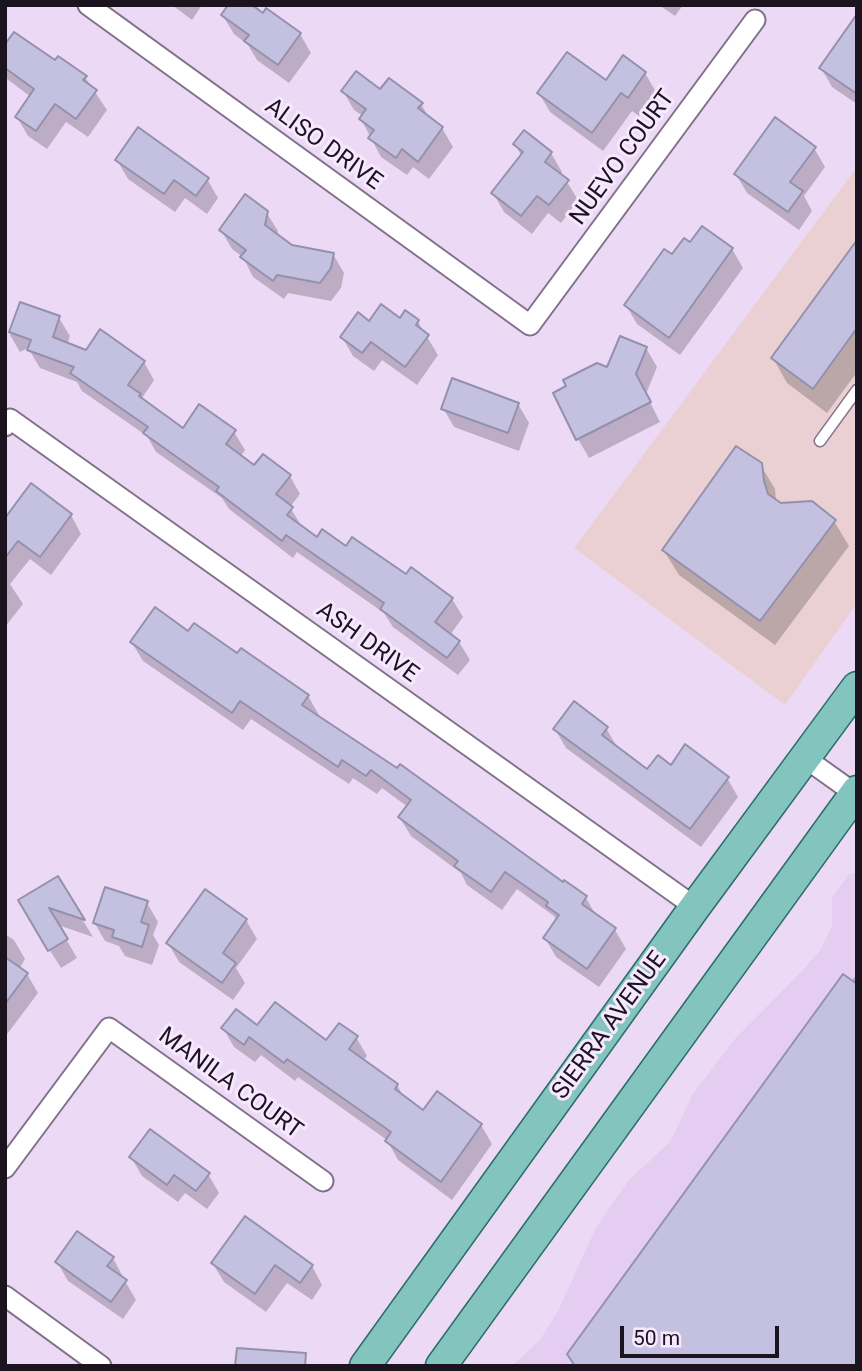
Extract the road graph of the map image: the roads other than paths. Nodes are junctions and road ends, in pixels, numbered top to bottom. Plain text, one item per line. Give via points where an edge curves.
1 (88, 5) edge
2 (755, 20) dead end
3 (530, 325) joint
4 (857, 390) edge
5 (8, 423) edge
6 (820, 441) dead end
7 (857, 687) edge
8 (805, 758) junction
9 (856, 793) edge
10 (695, 907) junction
11 (5, 1168) edge
12 (323, 1181) dead end
13 (5, 1296) edge
14 (101, 1366) edge
15 (365, 1366) edge
16 (441, 1366) edge

1 - 3 street, ALISO DRIVE
2 - 3 street, NUEVO COURT
4 - 6 lane
5 - 10 street, ASH DRIVE
7 - 8 main road, SIERRA AVENUE
8 - 9 street
8 - 10 main road, SIERRA AVENUE
9 - 16 main road
10 - 15 main road, SIERRA AVENUE
11 - 12 street, MANILA COURT via 109,1028
13 - 14 street

